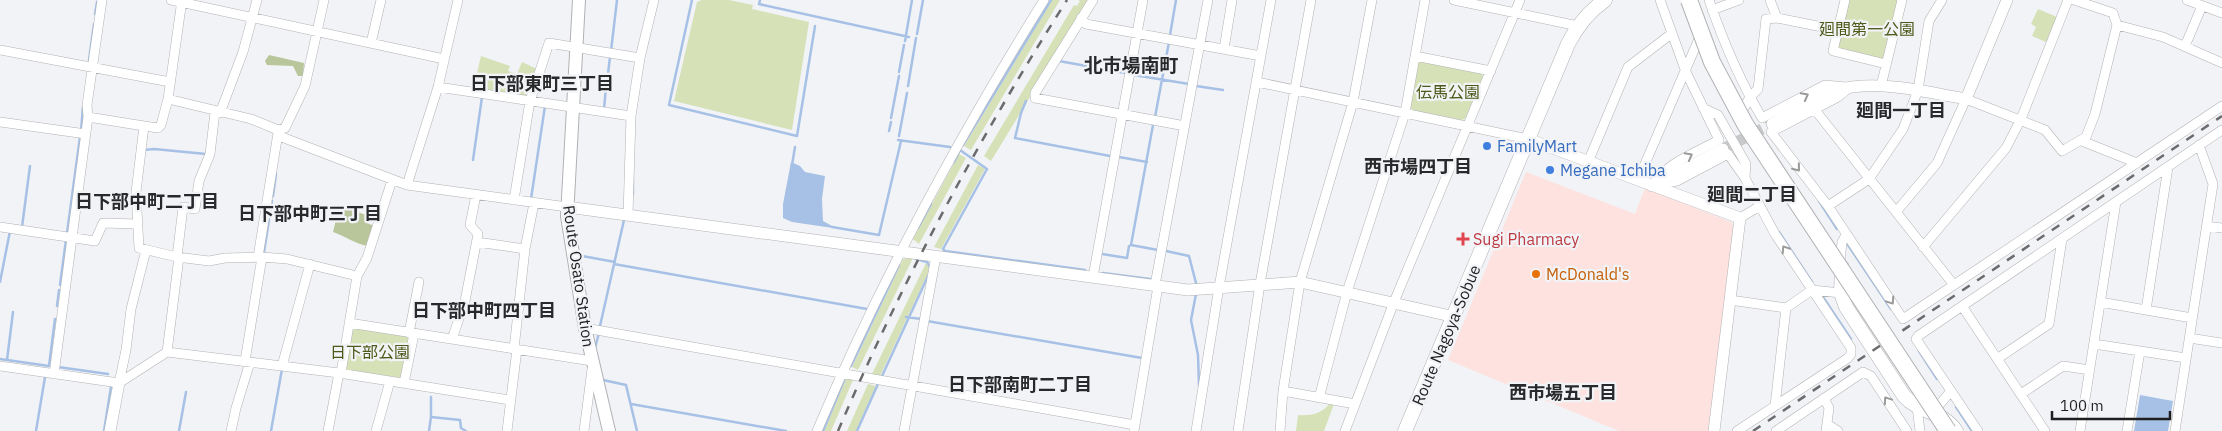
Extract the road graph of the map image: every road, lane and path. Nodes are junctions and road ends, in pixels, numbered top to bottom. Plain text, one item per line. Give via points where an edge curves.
1 (102, 0) edge
2 (171, 0) edge
3 (257, 0) edge
4 (324, 0) edge
5 (381, 0) edge
6 (458, 0) edge
7 (579, 0) edge
8 (654, 0) edge
9 (1044, 0) edge
10 (1092, 0) edge
11 (1143, 0) edge
12 (1208, 0) edge
13 (1232, 0) edge
14 (1271, 0) edge
15 (1312, 0) edge
16 (1372, 0) edge
17 (1425, 0) edge
18 (1454, 0) edge
19 (1520, 0) edge
20 (1660, 0) edge
21 (1678, 0) edge
22 (1689, 0) edge
23 (1696, 0) edge
24 (1709, 0) edge
25 (1739, 0) edge
26 (1770, 0) edge
27 (1844, 0) edge
28 (1902, 0) edge
29 (1942, 0) edge
30 (2007, 0) edge
31 (2068, 0) edge
32 (2074, 0) edge
33 (2187, 0) edge
34 (182, 1) edge
35 (1602, 1) edge
36 (1472, 2) edge
37 (2202, 6) junction
38 (1515, 12) junction
39 (2222, 13) edge
40 (254, 18) junction
41 (1081, 18) junction
42 (1706, 18) junction
43 (1777, 18) junction
44 (2117, 25) junction
45 (1578, 26) junction
46 (1719, 30) junction
47 (1837, 30) junction
48 (317, 32) junction
49 (1137, 33) junction
50 (1671, 34) junction
51 (371, 43) junction
52 (1200, 44) junction
53 (2186, 46) junction
54 (576, 49) junction
55 (1224, 49) junction
56 (0, 50) edge
57 (1261, 56) junction
58 (1415, 56) junction
59 (640, 58) junction
60 (444, 59) junction
61 (2222, 63) edge
62 (1886, 64) junction
63 (92, 67) junction
64 (1491, 71) junction
65 (1686, 72) junction
66 (170, 82) junction
67 (1256, 82) junction
68 (1881, 86) junction
69 (438, 87) junction
70 (1851, 87) junction
71 (1295, 90) junction
72 (1918, 90) junction
73 (168, 99) junction
74 (1966, 99) junction
75 (530, 101) junction
76 (1353, 102) junction
77 (1747, 103) junction
78 (2222, 106) edge
79 (572, 107) junction
80 (1703, 108) junction
81 (1815, 110) junction
82 (218, 112) junction
83 (1405, 113) junction
84 (1122, 115) junction
85 (631, 116) junction
86 (88, 117) junction
87 (2021, 119) junction
88 (1767, 121) joint
89 (0, 122) edge
90 (144, 126) junction
91 (1185, 126) junction
92 (1467, 126) junction
93 (2222, 130) edge
94 (278, 133) junction
95 (86, 134) junction
96 (1528, 140) junction
97 (2082, 141) junction
98 (2199, 145) junction
99 (1723, 149) tunnel mouth
100 (1769, 150) junction
101 (1784, 152) junction
102 (1588, 162) junction
103 (2137, 163) junction
104 (2168, 167) junction
105 (1745, 178) junction
106 (1869, 179) junction
107 (392, 180) junction
108 (1638, 180) junction
109 (407, 185) junction
110 (1652, 186) junction
111 (476, 195) junction
112 (514, 200) junction
113 (2116, 202) junction
114 (534, 203) junction
115 (1760, 206) junction
116 (1828, 206) junction
117 (567, 207) junction
118 (1896, 212) junction
119 (628, 215) junction
120 (1740, 218) junction
121 (138, 224) junction
122 (2207, 226) junction
123 (0, 227) edge
124 (2222, 228) edge
125 (1846, 235) junction
126 (72, 237) junction
127 (2062, 239) junction
128 (477, 242) junction
129 (1923, 247) junction
130 (526, 249) junction
131 (146, 250) junction
132 (900, 252) junction
133 (936, 256) junction
134 (178, 257) junction
135 (260, 257) junction
136 (1840, 260) junction
137 (310, 264) junction
138 (357, 276) junction
139 (1093, 277) junction
140 (419, 282) dead end
141 (1300, 282) junction
142 (1260, 284) junction
143 (1157, 285) junction
144 (1954, 285) junction
145 (1219, 287) junction
146 (1812, 290) junction
147 (1347, 292) junction
148 (1841, 293) junction
149 (1730, 300) junction
150 (1394, 302) junction
151 (2100, 302) junction
152 (1962, 306) junction
153 (1786, 308) junction
154 (2146, 310) junction
155 (1455, 317) junction
156 (2192, 318) junction
157 (350, 323) junction
158 (584, 328) junction
159 (411, 333) junction
160 (2189, 338) junction
161 (452, 339) junction
162 (2222, 343) edge
163 (2094, 344) junction
164 (516, 349) junction
165 (2140, 351) junction
166 (166, 352) junction
167 (2186, 358) junction
168 (1997, 359) junction
169 (248, 361) junction
170 (592, 363) junction
171 (0, 366) edge
172 (282, 366) junction
173 (2090, 370) junction
174 (340, 373) junction
175 (842, 373) junction
176 (54, 374) junction
177 (390, 381) junction
178 (119, 383) junction
179 (404, 384) junction
180 (912, 385) junction
181 (1951, 390) junction
182 (1283, 391) junction
183 (2021, 394) junction
184 (1319, 398) junction
185 (1824, 398) junction
186 (510, 400) junction
187 (1355, 404) junction
188 (1775, 406) junction
189 (1917, 407) junction
190 (1933, 412) junction
191 (1134, 428) edge
192 (1826, 428) edge
193 (110, 431) edge
194 (231, 431) edge
195 (328, 431) edge
196 (376, 431) edge
197 (507, 431) edge
198 (584, 431) edge
199 (609, 431) edge
200 (817, 431) edge
201 (904, 431) edge
202 (1196, 431) edge
203 (1238, 431) edge
204 (1280, 431) edge
205 (1345, 431) edge
206 (1405, 431) edge
207 (1714, 431) edge
208 (1737, 431) edge
209 (1776, 431) edge
210 (1838, 431) edge
211 (1908, 431) edge
212 (1920, 431) edge
213 (1935, 431) edge
214 (1948, 431) edge
215 (1956, 431) edge
216 (1978, 431) edge
217 (2045, 431) edge
218 (2080, 431) edge
219 (2128, 431) edge
220 (2175, 431) edge

1 - 63 street
2 - 34 street
3 - 40 street
4 - 48 street
5 - 51 street
6 - 60 street
7 - 54 main road, Route Osato Station
8 - 59 street
9 - 132 street via 957,146
10 - 41 street
11 - 49 street
12 - 52 street
13 - 55 street
14 - 57 street
15 - 71 street
16 - 76 street
17 - 58 street
18 - 36 street
19 - 38 street
20 - 50 street
21 - 213 highway via 1703,66 1735,128
22 - 214 highway, bridge via 1712,62 1745,124
23 - 42 main road
24 - 42 street
25 - 42 street
26 - 43 street
27 - 47 street
28 - 62 street
29 - 72 street via 1929,21
30 - 74 street
31 - 87 street
32 - 44 street via 2113,14
33 - 37 street
34 - 40 street
34 - 66 street
35 - 45 main road, Route Nagoya-Sobue
36 - 38 street
37 - 39 street
37 - 53 street
38 - 45 street
38 - 64 street
40 - 48 street
40 - 82 street
41 - 49 street via 1086,24
41 - 84 street via 1035,98
42 - 46 street
42 - 46 street
42 - 65 street
42 - 77 main road via 1718,59
43 - 47 street
43 - 77 street via 1766,19 1758,90
44 - 53 street
44 - 97 street via 2095,114
45 - 96 main road, Route Nagoya-Sobue
46 - 77 street
47 - 62 street via 1832,51
48 - 51 street
48 - 94 street via 306,86 285,128
49 - 52 street
49 - 84 street
50 - 65 street
50 - 102 street via 1628,67
51 - 60 street
52 - 55 street
52 - 91 street
53 - 61 street
54 - 59 street
54 - 75 street via 549,43
54 - 79 main road, Route Osato Station
55 - 57 street
56 - 63 street
57 - 67 street
58 - 64 street
58 - 83 street
59 - 85 street
60 - 69 street
62 - 68 street
63 - 66 street
63 - 86 street
64 - 92 street
65 - 80 street
65 - 108 street
66 - 73 street
67 - 71 street
67 - 145 street
68 - 70 street
68 - 72 street
69 - 75 street
69 - 109 street
70 - 81 street
70 - 88 street
71 - 76 street
71 - 142 street
72 - 74 street
72 - 106 street via 1903,130
73 - 82 street
73 - 90 street via 161,125 158,128
74 - 87 street
74 - 118 street via 1937,163
75 - 79 street
75 - 112 street
76 - 83 street
76 - 141 street
77 - 88 street
77 - 100 main road
78 - 103 street
79 - 85 street
79 - 117 main road, Route Osato Station
80 - 105 street via 1718,115 1746,164
110 -> 80 street via 1668,167 1719,140
81 - 101 street via 1771,132
81 - 106 street
82 - 94 street via 251,119
82 - 134 street via 195,208 183,207
83 - 92 street
83 - 147 street
84 - 91 street
84 - 139 street
85 - 119 street
86 - 90 street
86 - 95 street
87 - 97 street via 2045,130 2062,151
87 - 129 street via 2006,148
89 - 95 street
90 - 121 street via 136,192
91 - 143 street
92 - 96 street
92 - 150 street
93 - 98 street
94 - 107 street
94 - 135 street
95 - 126 street
96 - 102 street
96 - 155 main road, Route Nagoya-Sobue
97 - 103 street
98 - 104 street
98 - 122 street via 2213,184
99 - 110 street
100 - 101 street
100 - 136 main road
101 -> 116 street
102 - 108 street
103 - 144 street
104 - 113 street
104 - 154 street
105 - 110 street via 1728,154 1676,181
105 - 115 street
106 - 116 street
106 - 118 street
107 - 109 street
107 - 138 street via 367,258
108 - 110 street
109 - 111 street
110 - 120 street
111 - 112 street
111 - 128 street via 470,225 478,234
112 - 114 street
113 - 127 street
113 - 151 street
114 - 117 street
114 - 130 street
115 - 120 street
146 -> 115 street
116 - 125 street
117 - 119 street
117 - 158 main road, Route Osato Station
118 - 129 street
119 - 132 street
120 - 149 street
121 - 126 street via 103,223 94,241
121 - 131 street via 139,248
122 - 124 street
122 - 156 street
123 - 126 street
125 - 136 street
125 -> 144 street via 1903,319
126 - 176 street
127 - 152 street
127 - 168 street via 2049,324
128 - 130 street
128 - 161 street via 465,301
129 - 144 street
130 - 164 street
131 - 134 street
131 - 178 street via 131,309
132 - 133 street
132 - 175 street
133 - 139 street
133 - 180 street
134 - 135 street via 209,261
134 - 166 street
135 - 137 street
135 - 169 street
136 - 148 main road
137 - 138 street
137 - 172 street
138 - 157 street
139 - 143 street
140 - 159 street
141 - 142 street
141 - 147 street
141 - 182 street
142 - 145 street
142 - 203 street
143 - 145 street via 1188,290
143 - 191 street
145 - 202 street
146 - 148 street
146 - 153 street
146 - 188 street via 1851,348 1851,354
147 - 150 street
147 - 184 street
148 - 189 main road via 1846,308 1904,396
149 - 153 street
149 - 207 street
150 - 155 street
150 - 187 street
151 - 154 street
151 - 163 street
152 - 168 street
152 - 181 street via 1916,339
153 - 188 street
154 - 156 street
155 - 206 main road, Route Nagoya-Sobue
156 - 160 street
157 - 159 street
157 - 174 street
158 - 170 main road, Route Osato Station
158 - 175 street
159 - 161 street
159 - 179 street
160 - 162 street
160 - 167 street
161 - 164 street
163 - 165 street
163 - 173 street
164 - 170 street
164 - 186 street
165 - 167 street
165 - 219 street
166 - 169 street
166 - 178 street
167 - 220 street
168 - 183 street
169 - 172 street
169 - 194 street
170 - 198 street
170 - 199 main road, Route Osato Station
171 - 176 street
172 - 174 street
173 - 183 street via 2063,366
173 - 218 street
174 - 177 street
174 - 195 street
175 - 180 street
175 - 200 street
176 - 178 street
177 - 179 street
177 - 196 street
178 - 193 street
179 - 186 street
180 - 191 street
180 - 201 street
181 - 190 street
181 - 216 street
182 - 184 street
182 - 204 street
183 - 217 street
184 - 187 street
185 - 192 street via 1829,408
185 - 209 street
211 -> 185 street via 1871,376 1863,372
186 - 197 street
187 - 205 street
188 - 208 street
189 - 190 main road
189 - 212 street
190 - 215 main road via 1947,420
192 - 210 street

